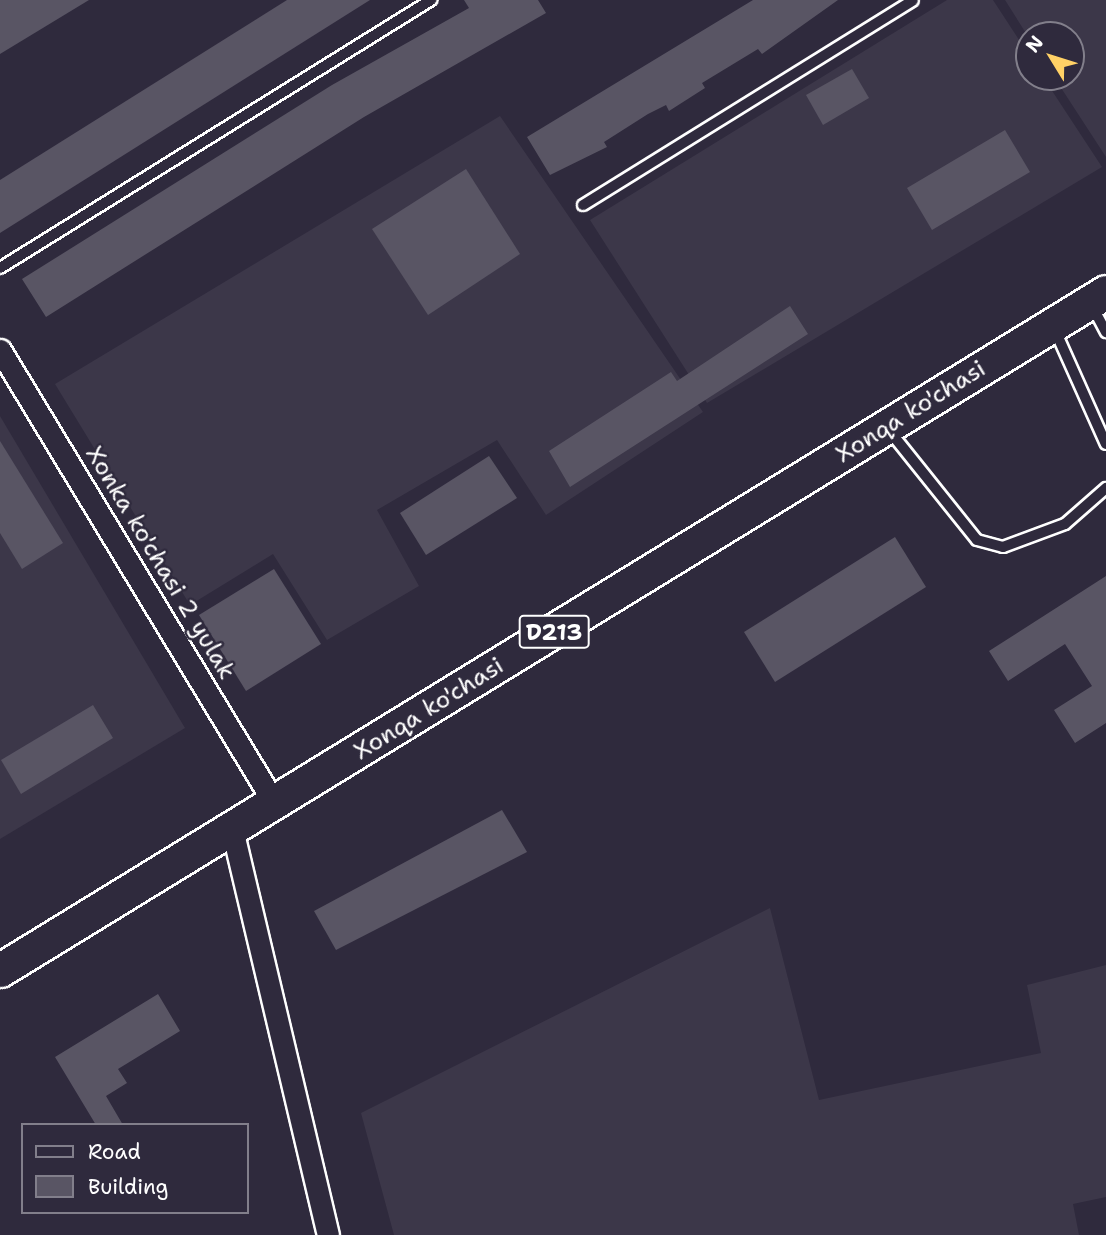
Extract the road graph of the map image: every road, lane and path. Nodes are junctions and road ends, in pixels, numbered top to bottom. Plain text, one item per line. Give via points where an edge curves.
1 (431, 0) edge
2 (913, 0) edge
3 (583, 205) dead end
4 (0, 268) edge
5 (1098, 297) edge
6 (1053, 325) junction
7 (1106, 332) edge
8 (0, 350) edge
9 (886, 427) junction
10 (1106, 444) edge
11 (1106, 488) edge
12 (275, 804) junction
13 (232, 829) junction
14 (0, 970) edge
15 (328, 1235) edge

1 - 4 lane
2 - 3 lane
5 - 6 main road, Xonqa ko'chasi / D213
5 - 7 lane
6 - 9 main road, Xonqa ko'chasi / D213
6 - 10 lane
8 - 12 street, Xonka ko'chasi 2 yulak
9 - 11 lane via 977,540 1003,547 1065,524
9 - 12 main road, Xonqa ko'chasi / D213
12 - 13 main road, Xonqa ko'chasi / D213
13 - 14 main road, Xonqa ko'chasi / D213
13 - 15 street

